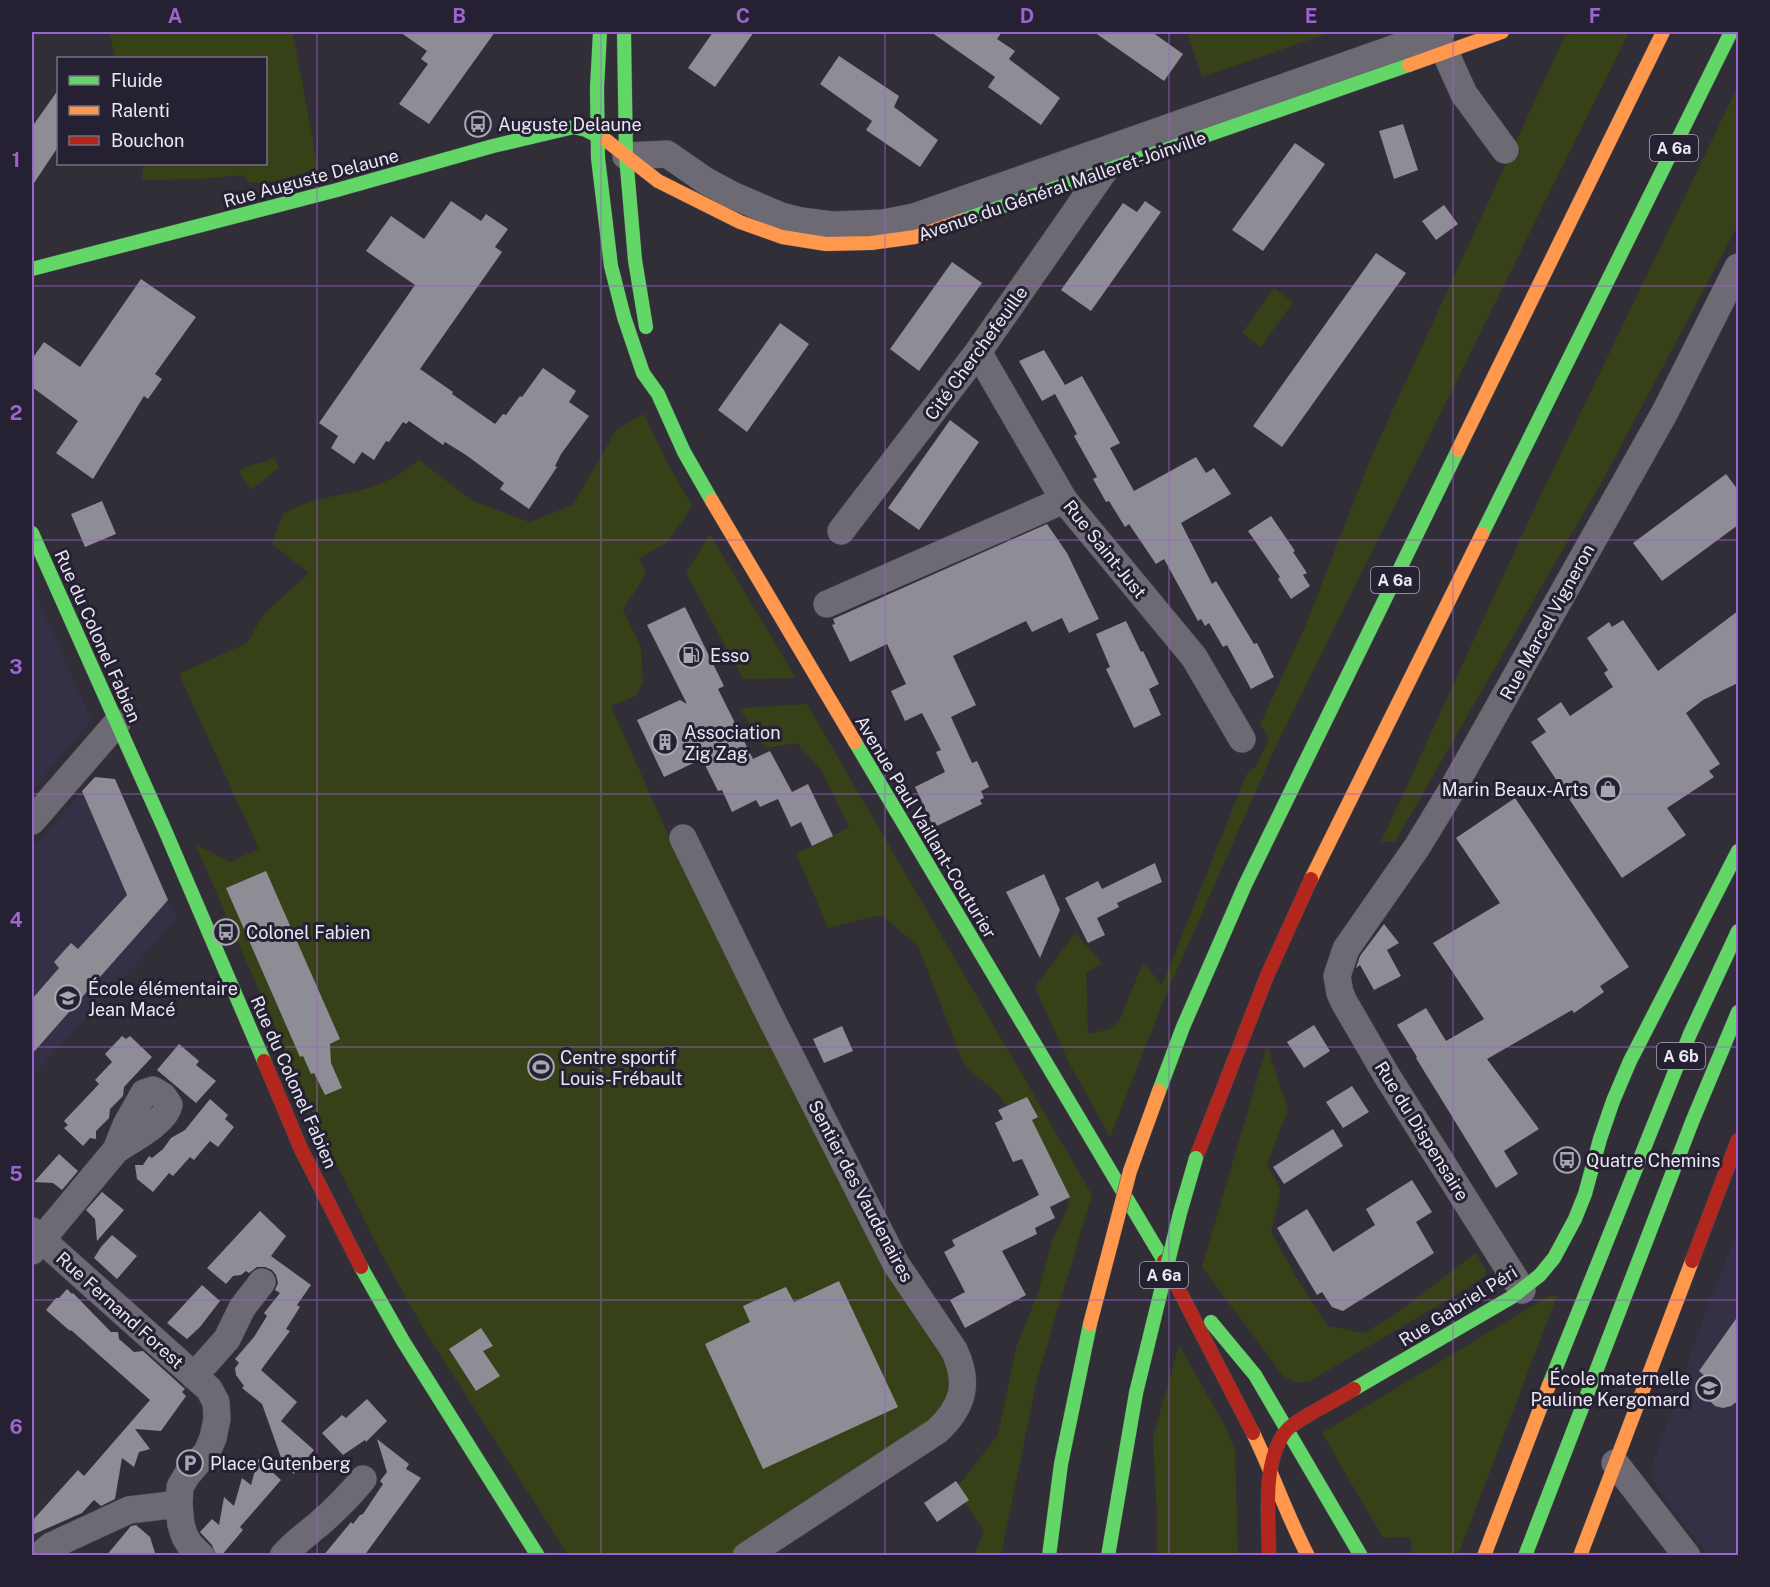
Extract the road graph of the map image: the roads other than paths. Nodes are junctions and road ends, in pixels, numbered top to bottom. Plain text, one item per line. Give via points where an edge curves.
1 (600, 32) edge
2 (624, 32) edge
3 (1502, 32) edge
4 (1663, 32) edge
5 (1731, 32) edge
6 (1443, 42) edge
7 (598, 135) junction
8 (1505, 150) dead end
9 (626, 156) junction
10 (1104, 171) junction
11 (1738, 267) edge
12 (32, 268) edge
13 (978, 352) junction
14 (658, 394) junction
15 (1064, 500) junction
16 (841, 531) dead end
17 (32, 533) edge
18 (827, 604) dead end
19 (117, 723) junction
20 (1242, 739) dead end
21 (32, 820) edge
22 (683, 838) dead end
23 (1738, 852) edge
24 (1738, 931) edge
25 (1339, 967) joint
26 (1738, 1012) edge
27 (1738, 1140) edge
28 (116, 1150) dead end
29 (35, 1240) edge
30 (1172, 1274) junction
31 (262, 1282) dead end
32 (1522, 1290) junction
33 (201, 1382) junction
34 (1288, 1428) junction
35 (1615, 1463) junction
36 (1270, 1468) junction
37 (363, 1479) dead end
38 (179, 1504) junction
39 (1304, 1536) junction
40 (195, 1550) edge
41 (39, 1556) edge
42 (283, 1556) edge
43 (538, 1556) edge
44 (747, 1556) edge
45 (1049, 1556) edge
46 (1108, 1556) edge
47 (1269, 1556) edge
48 (1279, 1556) edge
49 (1308, 1556) edge
50 (1360, 1556) edge
51 (1484, 1556) edge
52 (1525, 1556) edge
53 (1580, 1556) edge
54 (1688, 1556) edge

1 - 7 main road, Avenue Paul Vaillant-Couturier
2 - 9 main road, Avenue Paul Vaillant-Couturier
3 - 6 main road, Avenue du Général Malleret-Joinville
4 - 45 main road, A 6a, bridge via 1245,885 1192,1006 1130,1171 1090,1324 1061,1464
5 - 46 main road, A 6a, bridge via 1298,906 1263,986 1196,1158 1180,1213 1136,1394
6 - 8 street via 1464,94
6 - 9 street, Avenue du Général Malleret-Joinville via 924,213 883,223 832,225 781,216 706,181 666,154
6 - 10 main road, Avenue du Général Malleret-Joinville
7 - 9 main road, Avenue du Général Malleret-Joinville
7 - 12 main road, Rue Auguste Delaune via 585,128 564,128
7 - 14 main road, Avenue Paul Vaillant-Couturier via 611,266 643,374
9 - 10 main road, Avenue du Général Malleret-Joinville via 647,175 741,222 796,240 839,244 915,237
9 - 14 main road, Avenue Paul Vaillant-Couturier via 635,260
10 - 13 street, Cité Cherchefeuille
11 - 25 street, Rue Marcel Vigneron via 1665,412 1459,778
13 - 15 street, Rue Saint-Just
13 - 16 street, Cité Cherchefeuille
14 - 30 main road, Avenue Paul Vaillant-Couturier via 711,500
15 - 18 street
15 - 20 street, Rue Saint-Just via 1194,657
17 - 19 main road, Rue du Colonel Fabien
19 - 21 street
19 - 43 main road, Rue du Colonel Fabien via 301,1149 350,1248 403,1341
22 - 44 street, Sentier des Vaudenaires via 896,1264 954,1350 962,1375 957,1408 937,1431
23 - 32 main road, Rue Gabriel Péri via 1630,1061 1575,1219 1554,1258
24 - 51 main road, A 6b via 1632,1176
25 - 32 street, Rue du Dispensaire via 1340,993 1349,1010
26 - 52 main road, A 6b
27 - 35 main road
28 - 29 street
29 - 33 street, Rue Fernand Forest
30 - 34 main road, Avenue Paul Vaillant-Couturier via 1255,1375
30 - 36 main road, Avenue Paul Vaillant-Couturier
31 - 33 street via 242,1308
32 - 34 main road, Rue Gabriel Péri
33 - 38 street via 216,1402 213,1438 180,1487
34 - 36 main road
34 - 50 main road, Avenue Paul Vaillant-Couturier
35 - 53 main road
35 - 54 street
36 - 39 main road, Avenue Paul Vaillant-Couturier
36 - 47 main road
37 - 42 street via 350,1496
38 - 40 street via 181,1524
38 - 41 street via 129,1510 51,1546
39 - 48 main road via 1283,1548
39 - 49 main road, Avenue Paul Vaillant-Couturier

